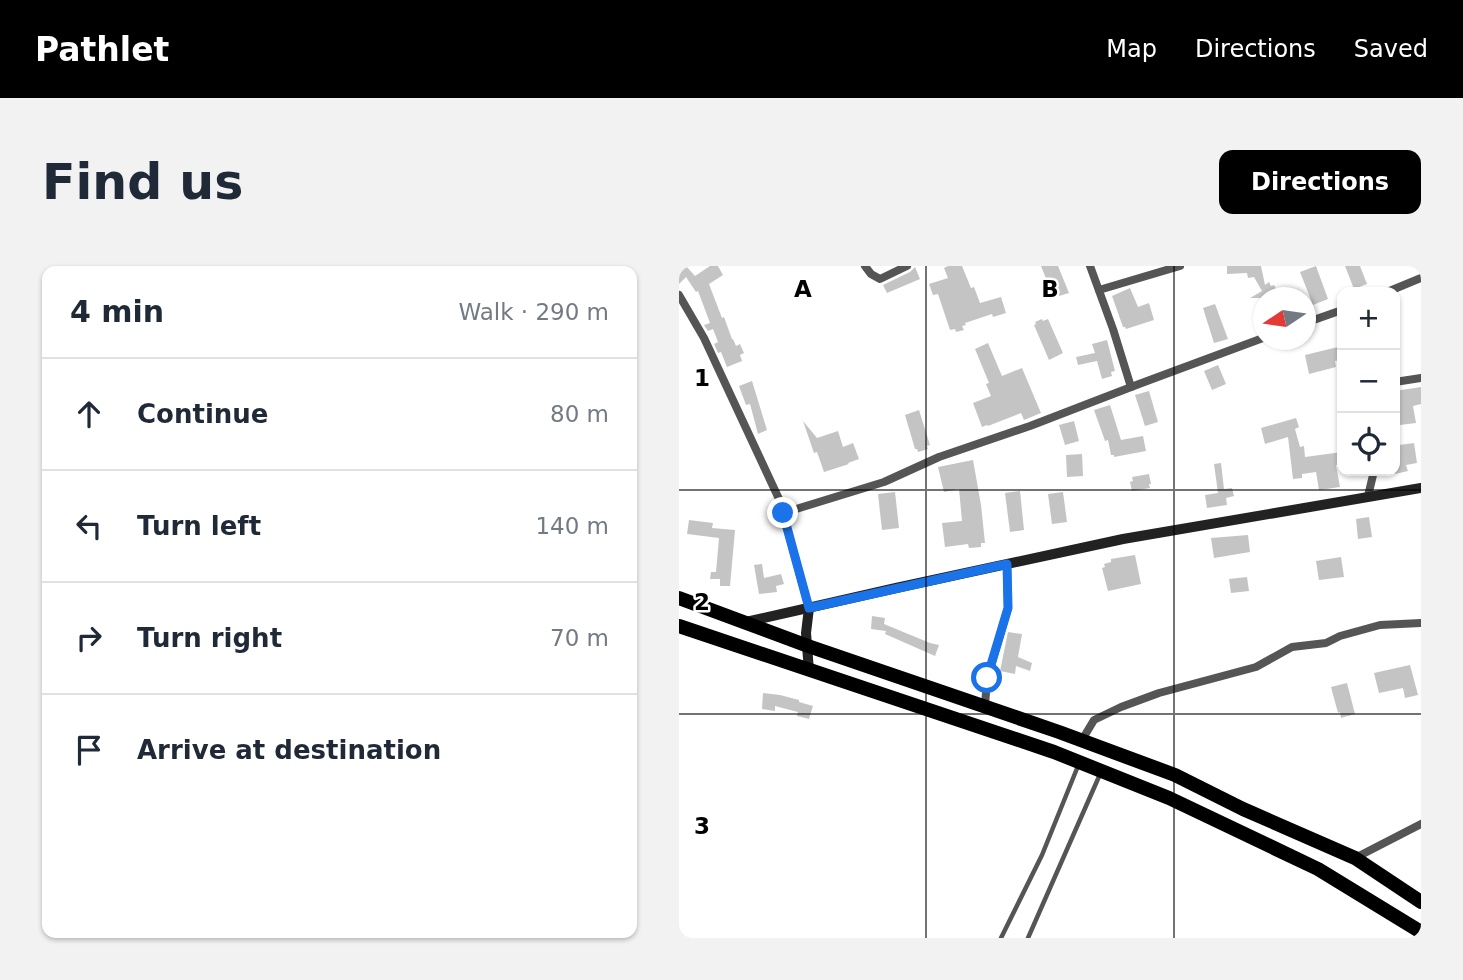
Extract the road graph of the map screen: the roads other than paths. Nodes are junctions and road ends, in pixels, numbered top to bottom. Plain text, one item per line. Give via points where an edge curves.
1 (865, 266) edge
2 (907, 266) edge
3 (1090, 266) edge
4 (1180, 266) edge
5 (1421, 278) edge
6 (1399, 287) edge
7 (1099, 290) junction
8 (679, 295) edge
9 (1337, 312) edge
10 (1316, 319) edge
11 (1253, 342) edge
12 (1421, 377) edge
13 (1400, 381) edge
14 (1131, 387) junction
15 (1373, 476) edge
16 (1421, 488) edge
17 (1367, 496) junction
18 (783, 513) junction
19 (1007, 564) junction
20 (679, 598) edge
21 (809, 608) junction
22 (746, 622) junction
23 (1421, 623) edge
24 (679, 626) edge
25 (808, 646) junction
26 (809, 671) junction
27 (989, 708) junction
28 (986, 729) junction
29 (1082, 740) junction
30 (1080, 762) junction
31 (1102, 771) junction
32 (1243, 809) junction
33 (1421, 824) edge
34 (1231, 828) junction
35 (1355, 858) junction
36 (1421, 902) edge
37 (1421, 932) edge
38 (1001, 938) edge
39 (1028, 938) edge

1 - 2 street via 880,279
3 - 7 street
4 - 7 street
5 - 6 street
7 - 14 street
8 - 18 street via 704,338
9 - 10 street
11 - 14 street
12 - 13 street
14 - 18 street via 939,457 884,482
15 - 17 street
16 - 17 street
17 - 19 street
18 - 21 street
19 - 21 street
19 - 27 street via 1008,608 987,678
20 - 22 highway
21 - 22 street
21 - 25 street
22 - 25 highway
23 - 29 street via 1380,625 1327,643 1292,647 1257,667 1121,707 1094,720
24 - 26 highway
25 - 26 street
25 - 27 highway
26 - 28 highway
27 - 28 highway
27 - 29 highway
28 - 30 highway
29 - 32 highway via 1175,775
30 - 31 highway
30 - 38 lane
31 - 34 highway
31 - 39 lane
32 - 34 highway
32 - 35 highway
33 - 35 street
34 - 37 highway via 1318,869
35 - 36 highway

